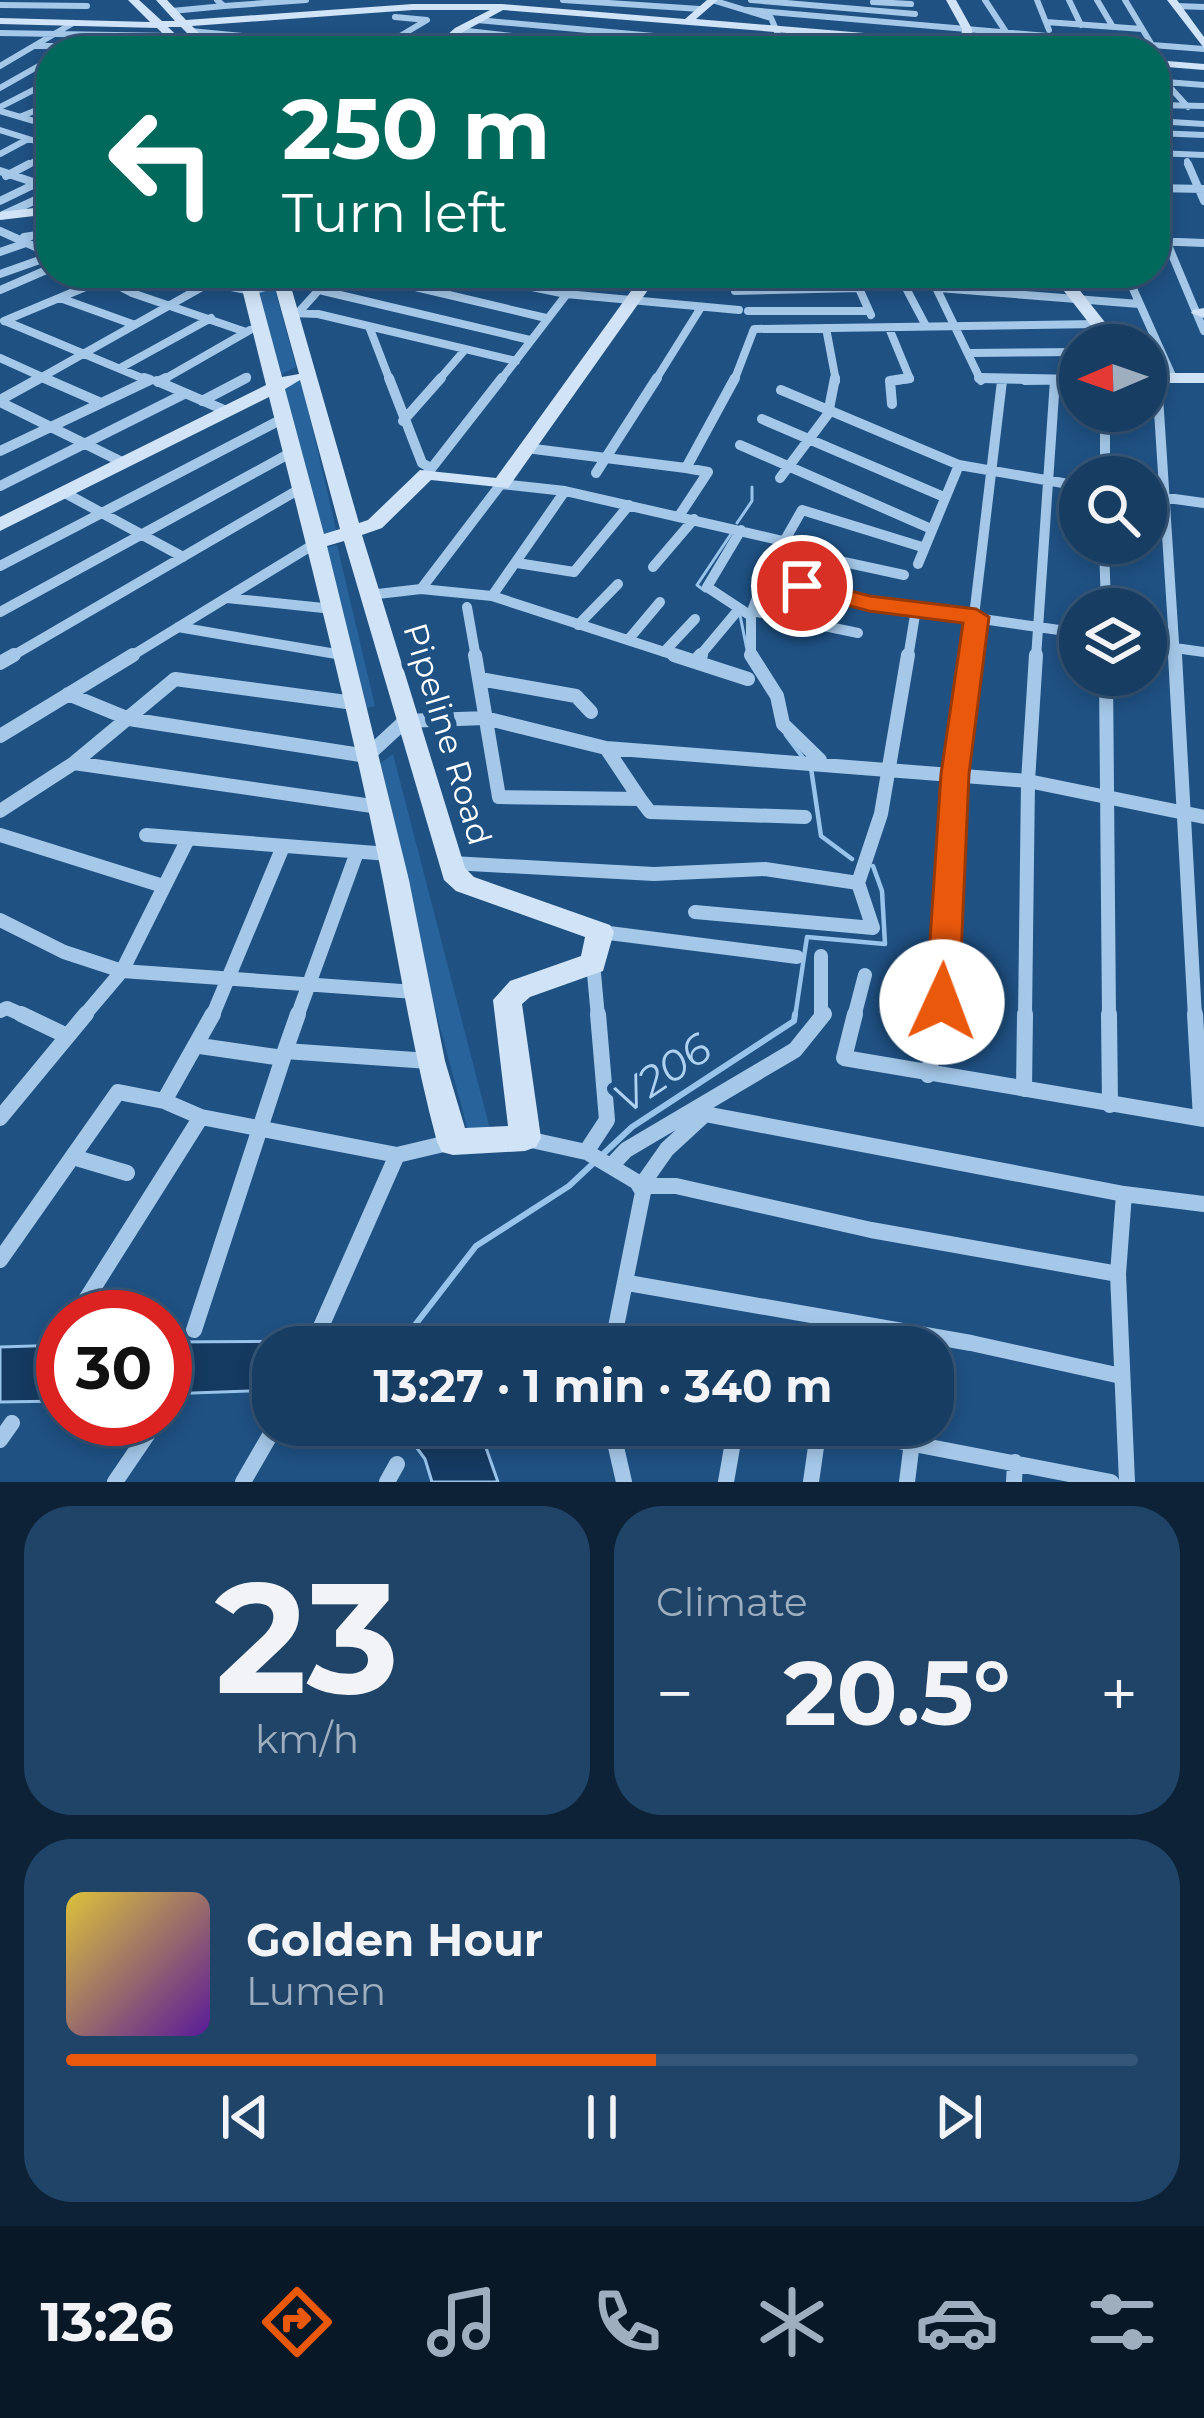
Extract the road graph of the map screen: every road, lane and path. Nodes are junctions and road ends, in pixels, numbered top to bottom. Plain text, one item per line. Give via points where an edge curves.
1 (133, 0) edge
2 (161, 0) edge
3 (217, 0) edge
4 (306, 0) edge
5 (563, 0) edge
6 (712, 0) edge
7 (754, 0) edge
8 (951, 0) edge
9 (986, 0) edge
10 (1037, 0) edge
11 (1069, 0) edge
12 (1097, 0) edge
13 (1124, 0) edge
14 (0, 2) edge
15 (509, 2) edge
16 (788, 2) edge
17 (823, 2) edge
18 (910, 2) edge
19 (84, 3) edge
20 (443, 3) edge
21 (1174, 3) edge
22 (224, 6) junction
23 (345, 6) edge
24 (1204, 7) edge
25 (700, 9) junction
26 (748, 10) junction
27 (172, 11) junction
28 (915, 14) junction
29 (395, 17) dead end
30 (477, 20) junction
31 (690, 20) junction
32 (0, 21) edge
33 (73, 22) junction
34 (1046, 22) junction
35 (98, 23) junction
36 (157, 25) junction
37 (917, 25) junction
38 (1081, 25) junction
39 (186, 27) junction
40 (776, 27) junction
41 (1112, 27) junction
42 (1142, 29) junction
43 (459, 30) junction
44 (1006, 32) junction
45 (54, 34) junction
46 (2, 35) edge
47 (51, 36) edge
48 (79, 36) edge
49 (170, 36) edge
50 (195, 36) edge
51 (268, 36) edge
52 (401, 36) edge
53 (452, 36) edge
54 (510, 36) edge
55 (654, 36) edge
56 (679, 36) edge
57 (779, 36) edge
58 (844, 36) edge
59 (889, 36) edge
60 (948, 36) edge
61 (963, 36) edge
62 (990, 36) edge
63 (1043, 36) edge
64 (1052, 36) edge
65 (1146, 36) edge
66 (36, 46) edge
67 (1170, 46) edge
68 (1204, 47) edge
69 (0, 66) edge
70 (1204, 66) edge
71 (36, 68) edge
72 (1170, 72) edge
73 (1170, 77) edge
74 (10, 83) junction
75 (0, 85) edge
76 (1204, 85) edge
77 (36, 86) edge
78 (1170, 87) edge
79 (36, 90) edge
80 (1170, 94) edge
81 (1176, 94) junction
82 (1188, 107) junction
83 (0, 109) edge
84 (1203, 109) edge
85 (36, 110) edge
86 (22, 116) junction
87 (36, 121) edge
88 (1170, 121) edge
89 (1170, 126) edge
90 (2, 132) edge
91 (1170, 136) edge
92 (1170, 136) edge
93 (28, 139) junction
94 (1204, 142) edge
95 (36, 143) edge
96 (1170, 147) edge
97 (0, 154) edge
98 (36, 158) edge
99 (1186, 161) junction
100 (10, 173) junction
101 (0, 175) edge
102 (35, 184) joint
103 (1170, 188) edge
104 (1201, 189) edge
105 (36, 198) edge
106 (0, 200) edge
107 (1204, 200) edge
108 (36, 212) edge
109 (0, 216) edge
110 (0, 231) edge
111 (36, 237) edge
112 (25, 240) junction
113 (1170, 242) edge
114 (1204, 243) edge
115 (36, 246) edge
116 (1170, 247) edge
117 (0, 252) edge
118 (36, 261) edge
119 (0, 274) edge
120 (36, 274) edge
121 (84, 288) edge
122 (126, 288) edge
123 (201, 288) edge
124 (250, 288) edge
125 (285, 288) edge
126 (419, 288) edge
127 (537, 288) edge
128 (571, 288) edge
129 (642, 288) edge
130 (733, 288) edge
131 (858, 288) joint
132 (906, 288) edge
133 (939, 288) joint
134 (997, 288) edge
135 (1068, 288) edge
136 (1132, 288) edge
137 (0, 290) edge
138 (319, 290) joint
139 (735, 291) junction
140 (1000, 292) junction
141 (566, 294) junction
142 (60, 298) junction
143 (1076, 299) junction
144 (632, 302) junction
145 (1139, 304) junction
146 (175, 306) junction
147 (700, 309) junction
148 (744, 311) junction
149 (869, 311) junction
150 (295, 313) junction
151 (211, 318) junction
152 (546, 318) junction
153 (1202, 319) edge
154 (2, 321) edge
155 (1098, 324) edge
156 (135, 325) junction
157 (1059, 325) edge
158 (926, 326) junction
159 (876, 327) junction
160 (959, 327) junction
161 (254, 328) junction
162 (826, 328) junction
163 (889, 328) junction
164 (370, 329) junction
165 (754, 329) junction
166 (530, 340) junction
167 (464, 352) junction
168 (970, 352) junction
169 (1059, 352) edge
170 (85, 354) junction
171 (0, 358) edge
172 (516, 362) junction
173 (122, 367) junction
174 (308, 371) junction
175 (42, 377) junction
176 (247, 377) dead end
177 (1167, 377) edge
178 (1173, 377) junction
179 (1204, 378) edge
180 (1055, 380) junction
181 (1059, 380) edge
182 (154, 381) junction
183 (1003, 381) junction
184 (278, 385) junction
185 (781, 390) dead end
186 (184, 394) junction
187 (0, 401) edge
188 (202, 401) junction
189 (99, 402) junction
190 (892, 404) dead end
191 (222, 410) junction
192 (831, 414) junction
193 (286, 417) junction
194 (762, 419) dead end
195 (404, 421) junction
196 (51, 426) junction
197 (808, 438) junction
198 (82, 445) junction
199 (740, 445) dead end
200 (526, 448) junction
201 (0, 451) edge
202 (295, 451) junction
203 (607, 457) junction
204 (122, 462) junction
205 (958, 465) junction
206 (686, 468) junction
207 (428, 471) junction
208 (783, 472) junction
209 (990, 472) junction
210 (596, 473) dead end
211 (1048, 481) junction
212 (1059, 483) edge
213 (501, 484) junction
214 (0, 486) edge
215 (304, 486) junction
216 (565, 491) junction
217 (65, 493) junction
218 (944, 497) junction
219 (1167, 497) edge
220 (810, 498) dead end
221 (1204, 502) edge
222 (628, 505) junction
223 (105, 510) junction
224 (802, 510) junction
225 (679, 516) junction
226 (1167, 516) edge
227 (4, 519) edge
228 (694, 519) junction
229 (929, 528) junction
230 (742, 530) junction
231 (144, 532) junction
232 (352, 536) junction
233 (316, 543) junction
234 (781, 544) junction
235 (922, 547) junction
236 (183, 556) junction
237 (517, 562) junction
238 (918, 564) dead end
239 (0, 566) edge
240 (652, 567) dead end
241 (766, 573) junction
242 (904, 575) dead end
243 (618, 584) dead end
244 (421, 589) junction
245 (369, 595) junction
246 (492, 596) junction
247 (226, 598) junction
248 (660, 602) dead end
249 (467, 607) dead end
250 (333, 609) junction
251 (916, 609) junction
252 (0, 612) edge
253 (748, 612) junction
254 (976, 617) junction
255 (694, 619) dead end
256 (578, 625) junction
257 (177, 627) junction
258 (1038, 627) junction
259 (1059, 630) edge
260 (858, 633) dead end
261 (628, 640) junction
262 (1167, 648) edge
263 (1174, 649) junction
264 (664, 652) junction
265 (1204, 652) edge
266 (342, 655) junction
267 (695, 662) junction
268 (0, 663) edge
269 (480, 679) junction
270 (748, 679) dead end
271 (68, 694) junction
272 (1106, 696) edge
273 (354, 703) junction
274 (591, 712) dead end
275 (485, 718) junction
276 (128, 719) junction
277 (405, 721) junction
278 (0, 736) edge
279 (606, 748) junction
280 (368, 756) junction
281 (810, 760) junction
282 (74, 763) junction
283 (886, 766) junction
284 (955, 774) junction
285 (1028, 782) junction
286 (640, 799) junction
287 (1106, 799) junction
288 (380, 808) junction
289 (0, 811) edge
290 (1184, 814) junction
291 (806, 817) dead end
292 (1204, 817) edge
293 (0, 835) edge
294 (146, 835) dead end
295 (187, 841) junction
296 (282, 849) junction
297 (390, 854) junction
298 (356, 855) junction
299 (449, 863) junction
300 (858, 883) junction
301 (164, 886) junction
302 (695, 912) dead end
303 (0, 920) edge
304 (600, 932) junction
305 (821, 956) dead end
306 (797, 957) dead end
307 (592, 963) junction
308 (122, 971) junction
309 (866, 975) dead end
310 (231, 978) junction
311 (919, 978) dead end
312 (943, 978) junction
313 (309, 982) junction
314 (416, 992) junction
315 (0, 1011) edge
316 (67, 1036) junction
317 (200, 1046) junction
318 (284, 1055) junction
319 (430, 1061) junction
320 (928, 1075) junction
321 (1024, 1089) junction
322 (164, 1100) junction
323 (1110, 1105) junction
324 (201, 1117) junction
325 (0, 1118) edge
326 (1202, 1119) edge
327 (260, 1129) junction
328 (525, 1138) junction
329 (453, 1142) junction
330 (397, 1155) junction
331 (73, 1157) junction
332 (598, 1159) junction
333 (127, 1173) dead end
334 (641, 1186) junction
335 (1124, 1194) junction
336 (1204, 1204) edge
337 (8, 1235) edge
338 (0, 1260) edge
339 (1118, 1274) junction
340 (628, 1283) junction
341 (92, 1290) edge
342 (321, 1326) edge
343 (617, 1326) edge
344 (194, 1330) dead end
345 (1121, 1376) junction
346 (12, 1423) dead end
347 (0, 1440) edge
348 (140, 1446) edge
349 (264, 1446) edge
350 (616, 1446) edge
351 (732, 1446) edge
352 (815, 1446) edge
353 (912, 1446) edge
354 (926, 1446) edge
355 (1014, 1472) edge
356 (115, 1482) edge
357 (243, 1482) edge
358 (624, 1482) edge
359 (726, 1482) edge
360 (811, 1482) edge
361 (907, 1482) edge
362 (1111, 1482) edge
363 (1127, 1482) edge

1 - 36 main road
2 - 27 main road
3 - 22 street
4 - 22 street
5 - 25 street
6 - 25 main road
6 - 26 street
7 - 16 street
8 - 61 main road
9 - 44 street
10 - 34 street
11 - 38 street
12 - 41 street
13 - 42 street
14 - 19 street
15 - 20 main road
15 - 30 main road
15 - 31 main road
16 - 17 street
17 - 18 street
17 - 28 street
18 - 28 street
19 - 35 street
20 - 23 main road
21 - 24 street
21 - 68 main road
22 - 27 street
23 - 39 main road
25 - 31 main road
26 - 37 street
26 - 40 street
27 - 39 main road
28 - 37 street
29 - 52 street via 427,20
30 - 43 main road
30 - 55 street
31 - 40 main road
31 - 56 street
32 - 33 main road
33 - 35 main road
33 - 45 street
34 - 38 street
34 - 64 street
35 - 36 main road
36 - 39 main road
36 - 49 main road
37 - 60 street
38 - 41 street
39 - 50 main road
39 - 51 street
40 - 57 street
40 - 58 main road
40 - 59 main road
41 - 42 street
42 - 65 street
43 - 53 main road
43 - 54 street
44 - 62 street
44 - 63 street
45 - 46 street
45 - 47 street
45 - 48 street
66 - 69 street
67 - 68 street
70 - 72 main road
71 - 74 street
73 - 76 street
74 - 75 street
74 - 77 street
78 - 81 street
79 - 83 street
80 - 81 street
81 - 82 street
82 - 84 street
82 - 88 street
83 - 86 street
84 - 89 street
85 - 86 street
86 - 87 street
90 - 93 street
91 - 94 street
92 - 94 street
93 - 95 street
93 - 97 street
94 - 99 street
96 - 99 street
98 - 100 street
99 - 104 street
100 - 101 street
100 - 102 street
102 - 106 street
103 - 104 street
104 - 107 street
105 - 109 street
108 - 109 main road
110 - 112 street
111 - 112 street
112 - 115 street
112 - 117 street
113 - 114 street
116 - 153 street
118 - 119 street
120 - 137 street
121 - 142 street
122 - 146 street
123 - 146 street
124 - 161 main road
125 - 150 main road, Pipeline Road
126 - 152 street
127 - 141 street
128 - 141 street
129 - 144 main road
130 - 139 street
131 - 139 street
131 - 149 street
132 - 158 street
133 - 140 street
133 - 160 street
134 - 140 street
135 - 143 main road
136 - 145 street
138 - 150 street
138 - 166 street
139 - 148 street
140 - 143 street
141 - 144 street
141 - 152 street
142 - 154 street
142 - 156 street
143 - 145 street
143 - 155 main road
144 - 147 street
144 - 200 main road
145 - 178 street
146 - 151 street
146 - 156 street
147 - 148 street
147 - 203 street
148 - 149 street
148 - 165 street
149 - 159 street
150 - 164 street
150 - 174 main road, Pipeline Road
151 - 161 street
151 - 173 street
152 - 166 street
154 - 170 street
156 - 170 street
157 - 160 street
158 - 160 street
158 - 163 street
159 - 162 street
159 - 163 street
160 - 168 street
161 - 182 street
161 - 184 main road
162 - 165 street
162 - 192 street via 841,389
163 - 190 street via 910,380 890,381
164 - 167 street
164 - 195 street
165 - 206 street
166 - 172 street
167 - 172 street
167 - 195 street
168 - 169 street
168 - 183 street via 981,382
170 - 173 street
170 - 175 street
171 - 175 street
172 - 207 street
173 - 182 street
174 - 184 main road
174 - 232 main road, Pipeline Road
175 - 187 street
175 - 189 street
176 - 188 street
177 - 178 main road
178 - 179 main road
180 - 181 street
180 - 183 street
180 - 211 street
182 - 186 street
182 - 189 street
183 - 209 street
184 - 191 main road
184 - 193 main road
185 - 192 street
186 - 188 street
186 - 198 street
187 - 196 street
188 - 191 street
189 - 196 street
191 - 204 main road
192 - 197 street
192 - 205 street
193 - 202 main road
193 - 223 street
194 - 197 street
195 - 207 street
196 - 198 street
196 - 201 street
197 - 208 street
197 - 218 street
198 - 204 street
198 - 214 street
199 - 208 street
200 - 203 street
200 - 213 main road
202 - 215 main road
202 - 231 street
203 - 206 street
203 - 210 street
204 - 217 main road
205 - 209 street
205 - 218 street
206 - 225 street via 708,472
207 - 213 main road
207 - 232 main road
208 - 229 street
209 - 211 street
209 - 254 street
211 - 212 street
211 - 258 street
213 - 216 street
213 - 244 street
215 - 233 main road
215 - 236 street
216 - 222 street
216 - 237 street
217 - 223 street
217 - 227 main road
218 - 229 street
219 - 221 street
220 - 224 street
222 - 225 street
222 - 237 street via 574,572
223 - 231 street
223 - 239 street
224 - 234 street
224 - 235 street
225 - 228 street
226 - 263 street
228 - 230 street
228 - 240 street
229 - 235 street
230 - 234 street
230 - 253 street via 707,587
231 - 236 street
231 - 252 street
232 - 233 main road
232 - 245 main road, Pipeline Road
233 - 247 street
233 - 250 main road
234 - 241 street
234 - 242 street
235 - 238 street
236 - 268 street
237 - 246 street
241 - 251 street
241 - 253 street
243 - 256 street
244 - 245 street
244 - 246 street
245 - 277 main road, Pipeline Road
246 - 256 street
247 - 250 street
247 - 257 street
248 - 261 street
249 - 269 street
250 - 266 main road
251 - 254 street
251 - 283 street
253 - 260 street
253 - 267 street
253 - 281 street via 751,658
254 - 258 street
254 - 284 street
255 - 264 street
256 - 261 street
257 - 266 street
257 - 271 street
258 - 259 street
258 - 285 street
261 - 264 street
262 - 263 street
263 - 265 street
263 - 290 street
264 - 267 street
266 - 273 main road
267 - 270 street
269 - 274 street via 576,696
269 - 275 street
271 - 276 street
271 - 278 street
272 - 287 street
273 - 276 street via 175,679
273 - 280 main road
275 - 277 street
275 - 279 street
275 - 286 street via 499,797
276 - 280 street
276 - 282 street
277 - 280 street
277 - 299 main road, Pipeline Road
279 - 281 street
279 - 286 street
280 - 288 main road
281 - 283 street
282 - 288 street
282 - 289 street
283 - 284 street
283 - 300 street via 881,814
284 - 285 street
284 - 312 street
285 - 287 street
285 - 321 street
286 - 291 street via 650,812
287 - 290 street
287 - 323 street
288 - 297 main road
290 - 292 street
290 - 326 street
293 - 301 street
294 - 295 street
295 - 296 street
295 - 301 street
296 - 298 street
296 - 310 street
297 - 298 street
297 - 314 main road
298 - 313 street
299 - 300 street via 654,874 765,869
299 - 304 main road, Pipeline Road via 465,884
300 - 302 street via 873,928
301 - 308 street
303 - 308 street
304 - 306 street
304 - 307 main road
305 - 332 street via 825,1013 794,1049
307 - 328 main road via 507,1000
307 - 332 street via 607,1120
308 - 310 street
308 - 316 street
309 - 320 street via 844,1058
310 - 313 street
310 - 317 street
311 - 312 street
312 - 320 street
313 - 314 street
313 - 318 street
314 - 319 main road
315 - 316 street
316 - 325 street
317 - 318 street
317 - 322 street
318 - 319 street
318 - 327 street
319 - 329 main road
320 - 321 street
321 - 323 street
322 - 324 street
322 - 331 street via 118,1092
323 - 326 street
324 - 327 street
324 - 341 street
327 - 330 street
327 - 344 street
328 - 329 main road
328 - 332 street
329 - 330 street
330 - 342 street
331 - 333 street
331 - 337 street
332 - 334 street
334 - 335 street via 705,1114
334 - 339 street via 676,1186
334 - 340 street
335 - 336 street
335 - 339 street
337 - 338 street
339 - 345 street
340 - 343 street
340 - 345 street
345 - 363 street
346 - 347 street
348 - 356 street
349 - 357 street
350 - 358 street
351 - 359 street
352 - 360 street
353 - 361 street
354 - 355 street
355 - 362 street

